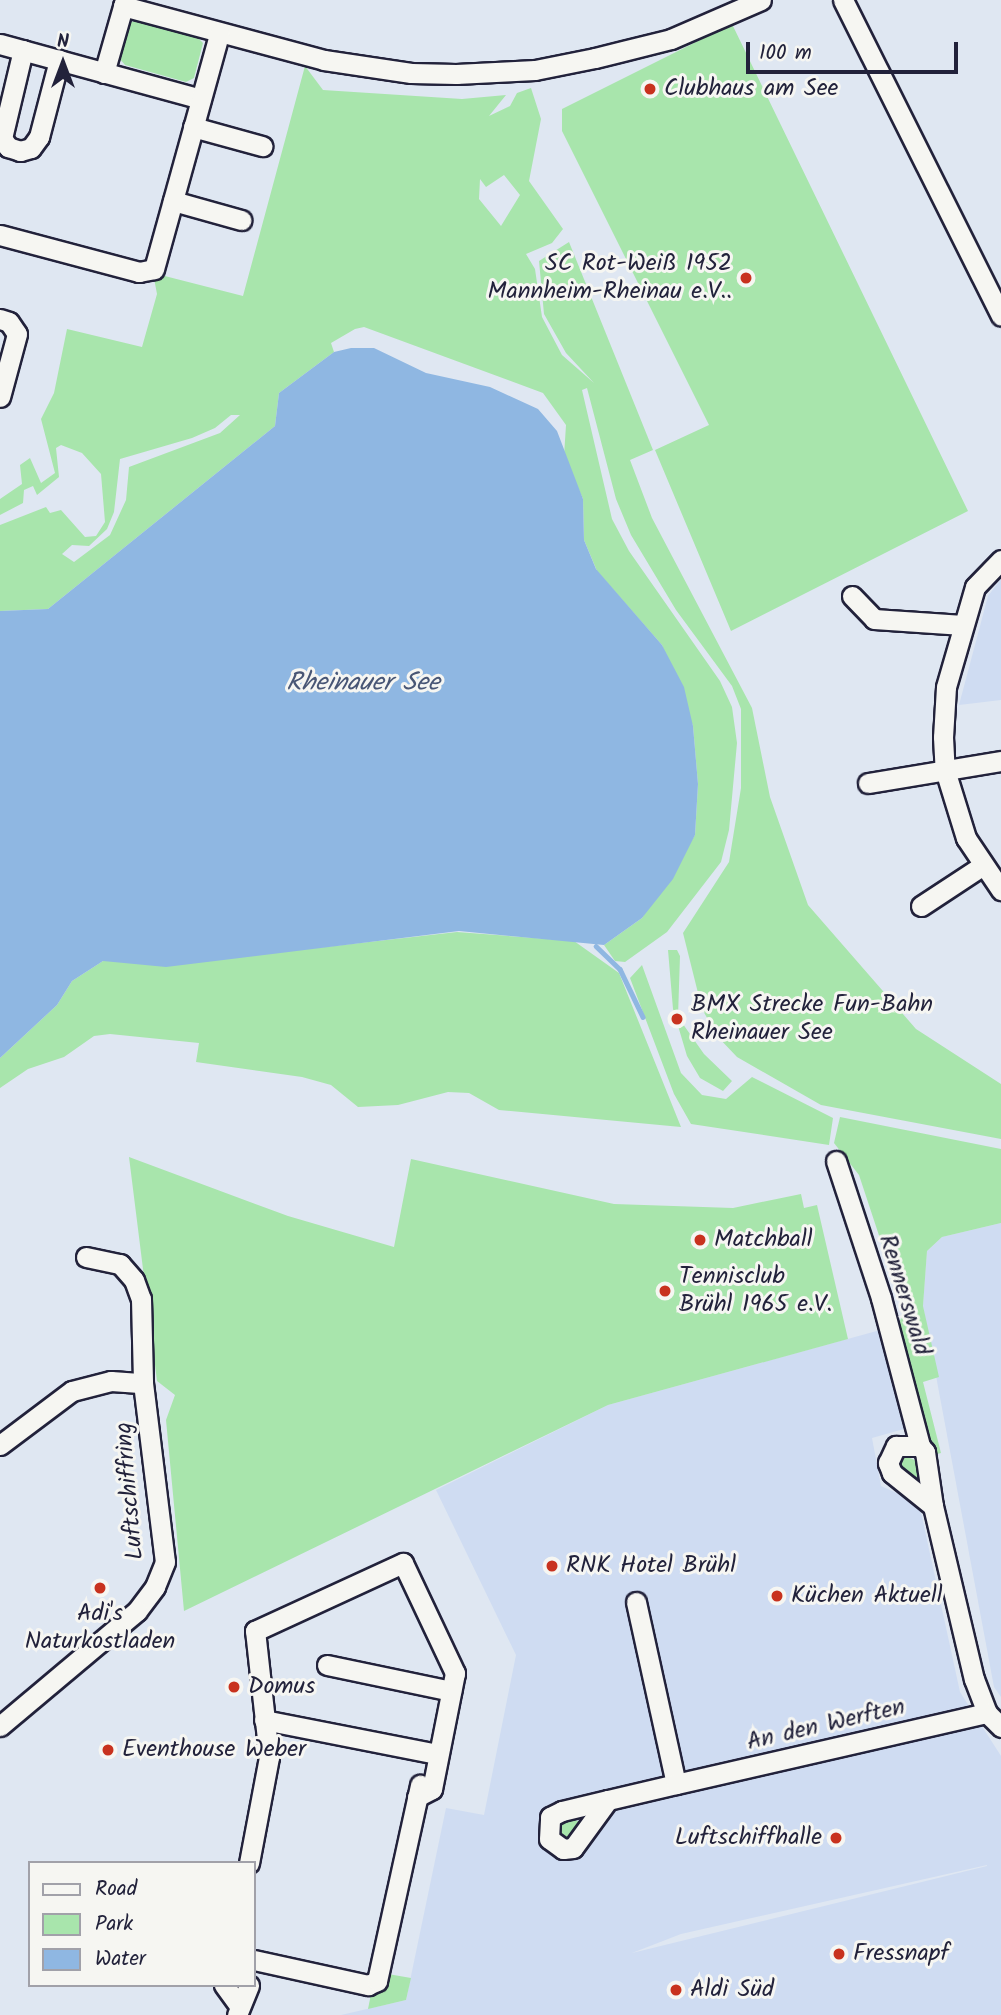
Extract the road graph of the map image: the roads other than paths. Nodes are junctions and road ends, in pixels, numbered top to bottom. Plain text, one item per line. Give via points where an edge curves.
1 (761, 0) edge
2 (843, 0) edge
3 (124, 3) edge
4 (219, 34) junction
5 (0, 44) edge
6 (23, 50) junction
7 (60, 60) junction
8 (104, 73) junction
9 (201, 99) junction
10 (193, 127) junction
11 (262, 146) dead end
12 (173, 201) junction
13 (241, 220) dead end
14 (0, 235) edge
15 (1001, 316) edge
16 (0, 319) edge
17 (0, 397) edge
18 (1001, 560) edge
19 (852, 596) dead end
20 (962, 625) junction
21 (1001, 761) edge
22 (945, 770) junction
23 (868, 783) dead end
24 (982, 866) junction
25 (1001, 890) edge
26 (921, 906) dead end
27 (836, 1161) dead end
28 (86, 1257) dead end
29 (143, 1383) junction
30 (0, 1445) edge
31 (920, 1446) junction
32 (933, 1506) junction
33 (636, 1602) dead end
34 (327, 1665) dead end
35 (452, 1691) junction
36 (264, 1720) junction
37 (994, 1720) edge
38 (0, 1726) edge
39 (432, 1753) junction
40 (676, 1784) junction
41 (608, 1800) dead end
42 (249, 1861) edge
43 (256, 1961) edge
44 (223, 1987) edge
45 (248, 1987) edge
46 (238, 2010) edge

1 - 4 street via 651,44 500,73 411,73 354,65
2 - 15 street
3 - 4 street
3 - 8 street
4 - 9 street
5 - 6 street
6 - 7 street
6 - 7 street via 2,138 8,147 20,151 31,148 39,137
7 - 8 street
8 - 9 street
9 - 10 street
10 - 11 street
10 - 12 street
12 - 13 street
12 - 14 street via 154,269 139,272
16 - 17 street via 9,322 17,334
18 - 20 street via 975,587
19 - 20 street via 874,619
20 - 22 street via 946,687
21 - 22 street
22 - 23 street
22 - 24 street via 966,838
24 - 25 street
24 - 26 street
27 - 31 street, Rennerswald via 881,1298
28 - 29 street, Luftschiffring via 120,1264 134,1280 141,1299
29 - 30 street via 111,1381 72,1391
29 - 38 street, Luftschiffring via 165,1562 155,1587 137,1611
31 - 32 street, Rennerswald via 929,1468
31 - 32 street via 896,1446 888,1463 899,1481
32 - 37 street, Rennerswald via 974,1679
33 - 40 street
34 - 35 street
35 - 36 street via 455,1673 403,1563 255,1631
35 - 39 street
36 - 39 street
36 - 42 street via 269,1757
37 - 40 street, An den Werften
39 - 43 street via 417,1797 377,1981 368,1985
40 - 41 street, An den Werften
44 - 46 street
45 - 46 street

